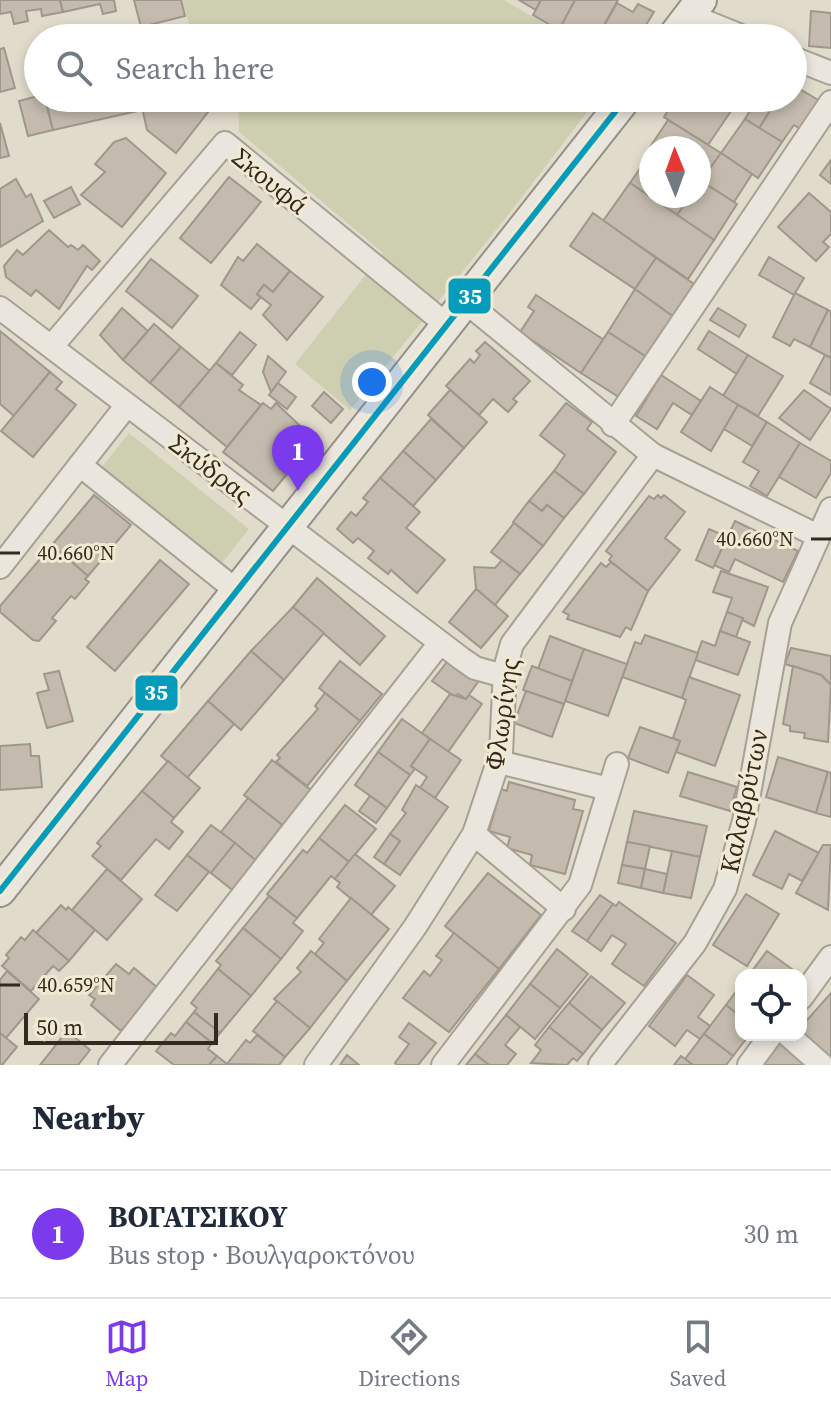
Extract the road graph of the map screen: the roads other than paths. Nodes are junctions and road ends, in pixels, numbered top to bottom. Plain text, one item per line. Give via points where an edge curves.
1 (807, 64) edge
2 (831, 73) edge
3 (831, 102) edge
4 (615, 112) edge
5 (0, 308) edge
6 (458, 314) junction
7 (52, 346) junction
8 (127, 405) junction
9 (613, 425) junction
10 (653, 455) junction
11 (80, 465) junction
12 (831, 509) edge
13 (289, 528) junction
14 (818, 536) junction
15 (0, 567) edge
16 (238, 592) junction
17 (440, 643) junction
18 (504, 676) junction
19 (499, 762) junction
20 (617, 764) dead end
21 (609, 789) junction
22 (474, 834) junction
23 (0, 891) edge
24 (564, 909) junction
25 (831, 957) edge
26 (807, 990) edge
27 (767, 1041) edge
28 (795, 1041) edge
29 (120, 1061) edge
30 (316, 1065) edge
31 (443, 1065) edge
32 (600, 1065) edge
33 (749, 1065) edge
34 (822, 1065) edge

1 - 2 street
3 - 9 street
4 - 6 street
5 - 7 street, Σκύδρας
6 - 7 street, Σκουφά via 225,143
6 - 9 street
6 - 13 street
7 - 8 street, Σκύδρας
8 - 11 street
8 - 13 street, Σκύδρας
9 - 10 street
10 - 14 street
10 - 18 street, Φλωρίνης via 512,644
11 - 15 street
11 - 16 street
12 - 14 street, Καλαβρύτων
13 - 16 street
13 - 17 street, Σκύδρας
14 - 32 street, Καλαβρύτων via 780,623 744,821 725,889 695,943
16 - 23 street
17 - 18 street, Σκύδρας via 469,665
17 - 29 street
18 - 19 street, Φλωρίνης
19 - 21 street
19 - 22 street, Φλωρίνης
20 - 21 street
21 - 24 street via 583,878
22 - 24 street
22 - 30 street, Φλωρίνης
24 - 31 street
25 - 26 street
27 - 33 street
28 - 34 street

